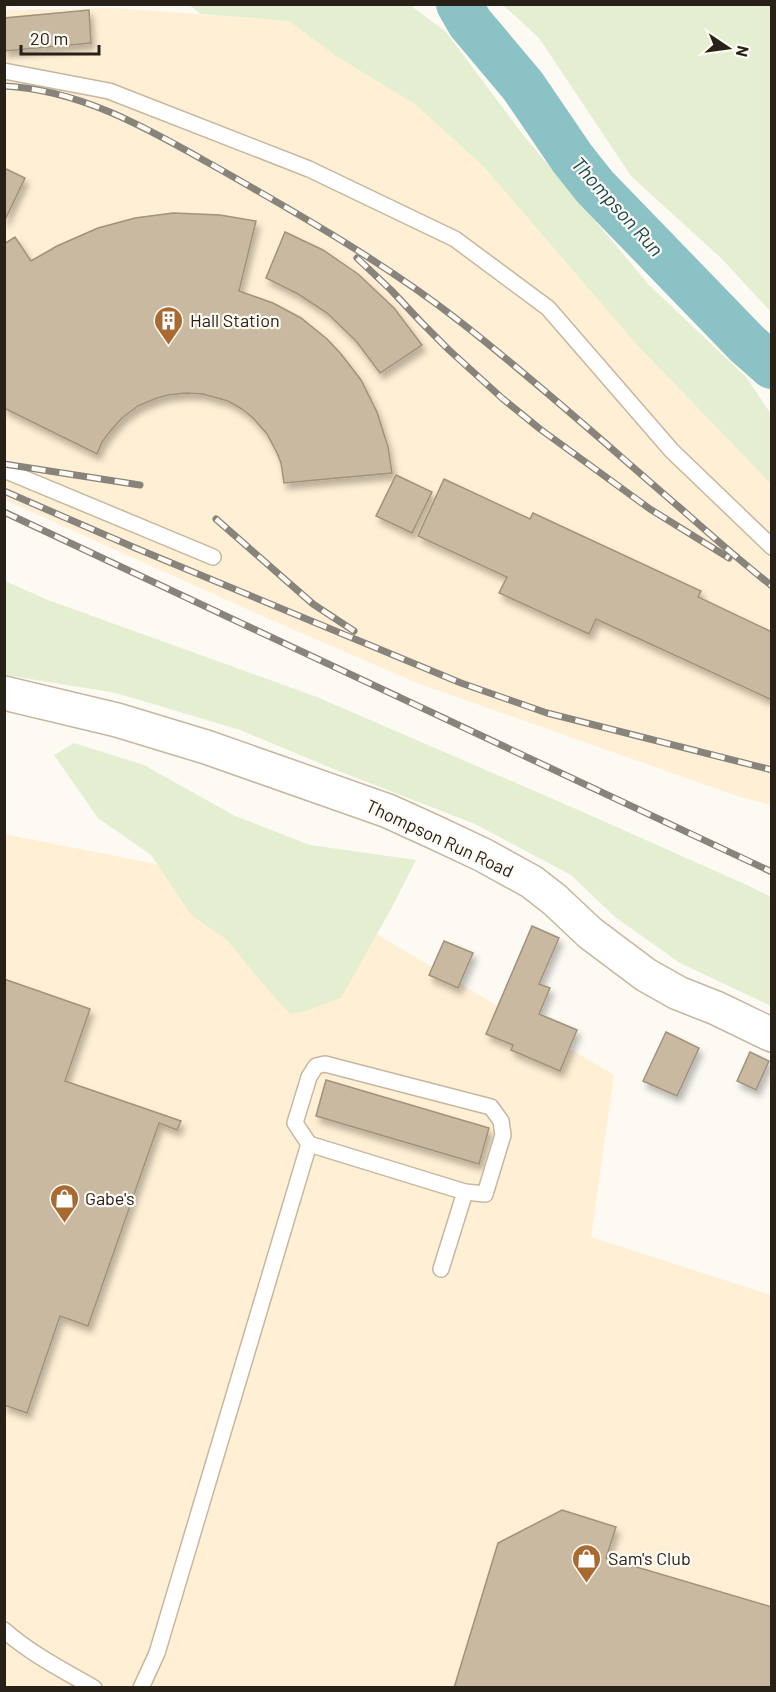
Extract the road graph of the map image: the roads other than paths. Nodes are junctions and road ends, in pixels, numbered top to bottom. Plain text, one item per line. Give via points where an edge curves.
1 (4, 71) edge
2 (4, 470) edge
3 (771, 547) edge
4 (213, 557) dead end
5 (4, 693) edge
6 (771, 1035) edge
7 (309, 1144) junction
8 (465, 1192) junction
9 (441, 1269) dead end
10 (4, 1630) edge
11 (94, 1688) edge
12 (141, 1688) edge

1 - 3 lane via 109,91 309,169 455,239 548,308 672,451
2 - 4 lane
5 - 6 street, Thompson Run Road via 117,720 206,747 423,826 532,882 646,975
7 - 8 lane
7 - 8 lane via 295,1123 309,1077 316,1066 325,1064 491,1107 501,1121 503,1135 497,1155 485,1194
7 - 12 lane via 156,1653
8 - 9 lane
10 - 11 lane

